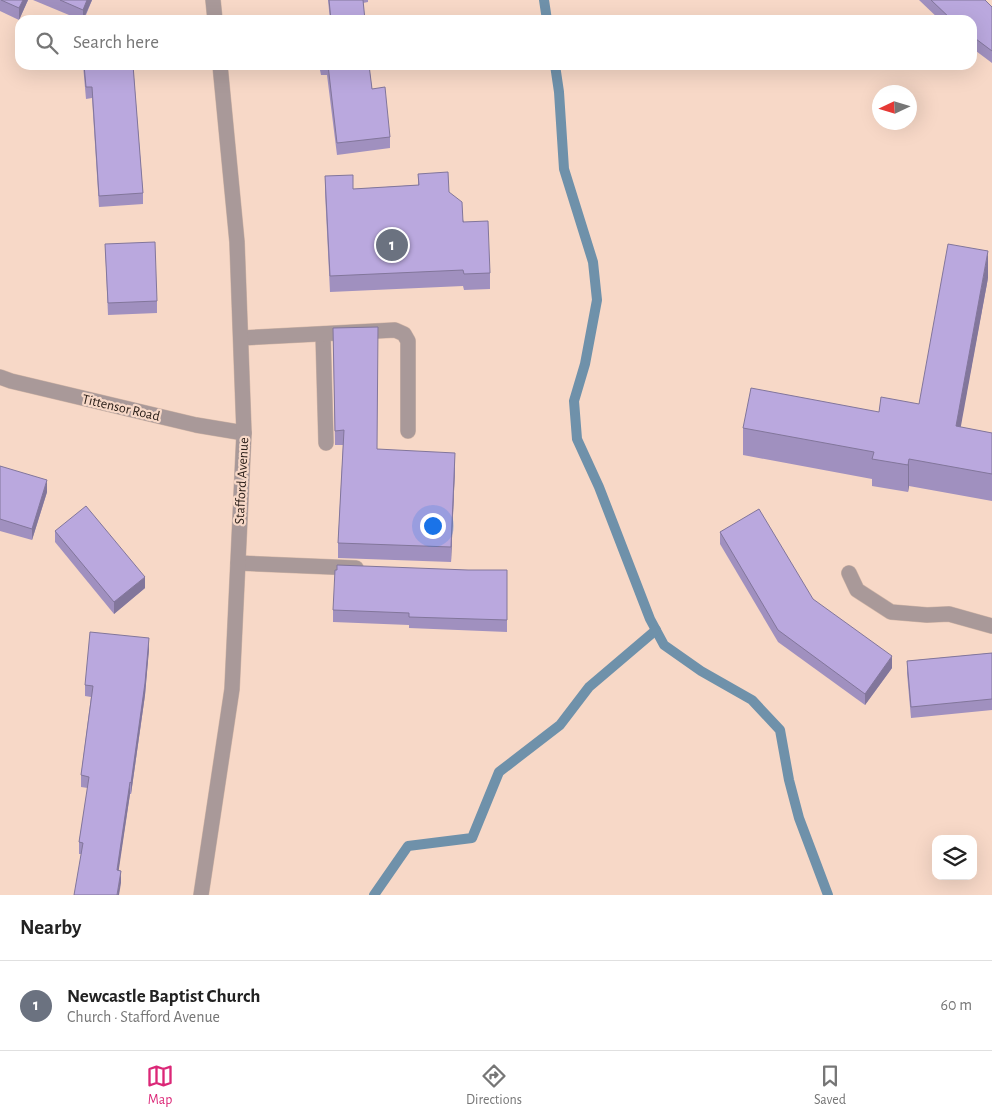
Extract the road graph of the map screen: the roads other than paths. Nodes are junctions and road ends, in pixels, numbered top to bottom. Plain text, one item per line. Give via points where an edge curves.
1 (213, 0) edge
2 (214, 15) edge
3 (220, 70) edge
4 (323, 334) junction
5 (241, 338) junction
6 (0, 377) edge
7 (408, 431) dead end
8 (244, 433) junction
9 (326, 443) dead end
10 (238, 563) junction
11 (372, 569) edge
12 (849, 574) dead end
13 (992, 626) edge
14 (201, 895) edge

1 - 2 street
3 - 5 street, Stafford Avenue via 237,242
4 - 5 street
4 - 7 street via 395,330 404,334 408,341
4 - 9 street
5 - 8 street, Stafford Avenue
6 - 8 street, Tittensor Road via 196,426
8 - 10 street, Stafford Avenue
10 - 11 street
10 - 14 street, Stafford Avenue via 232,689
12 - 13 street via 857,590 890,612 949,614

